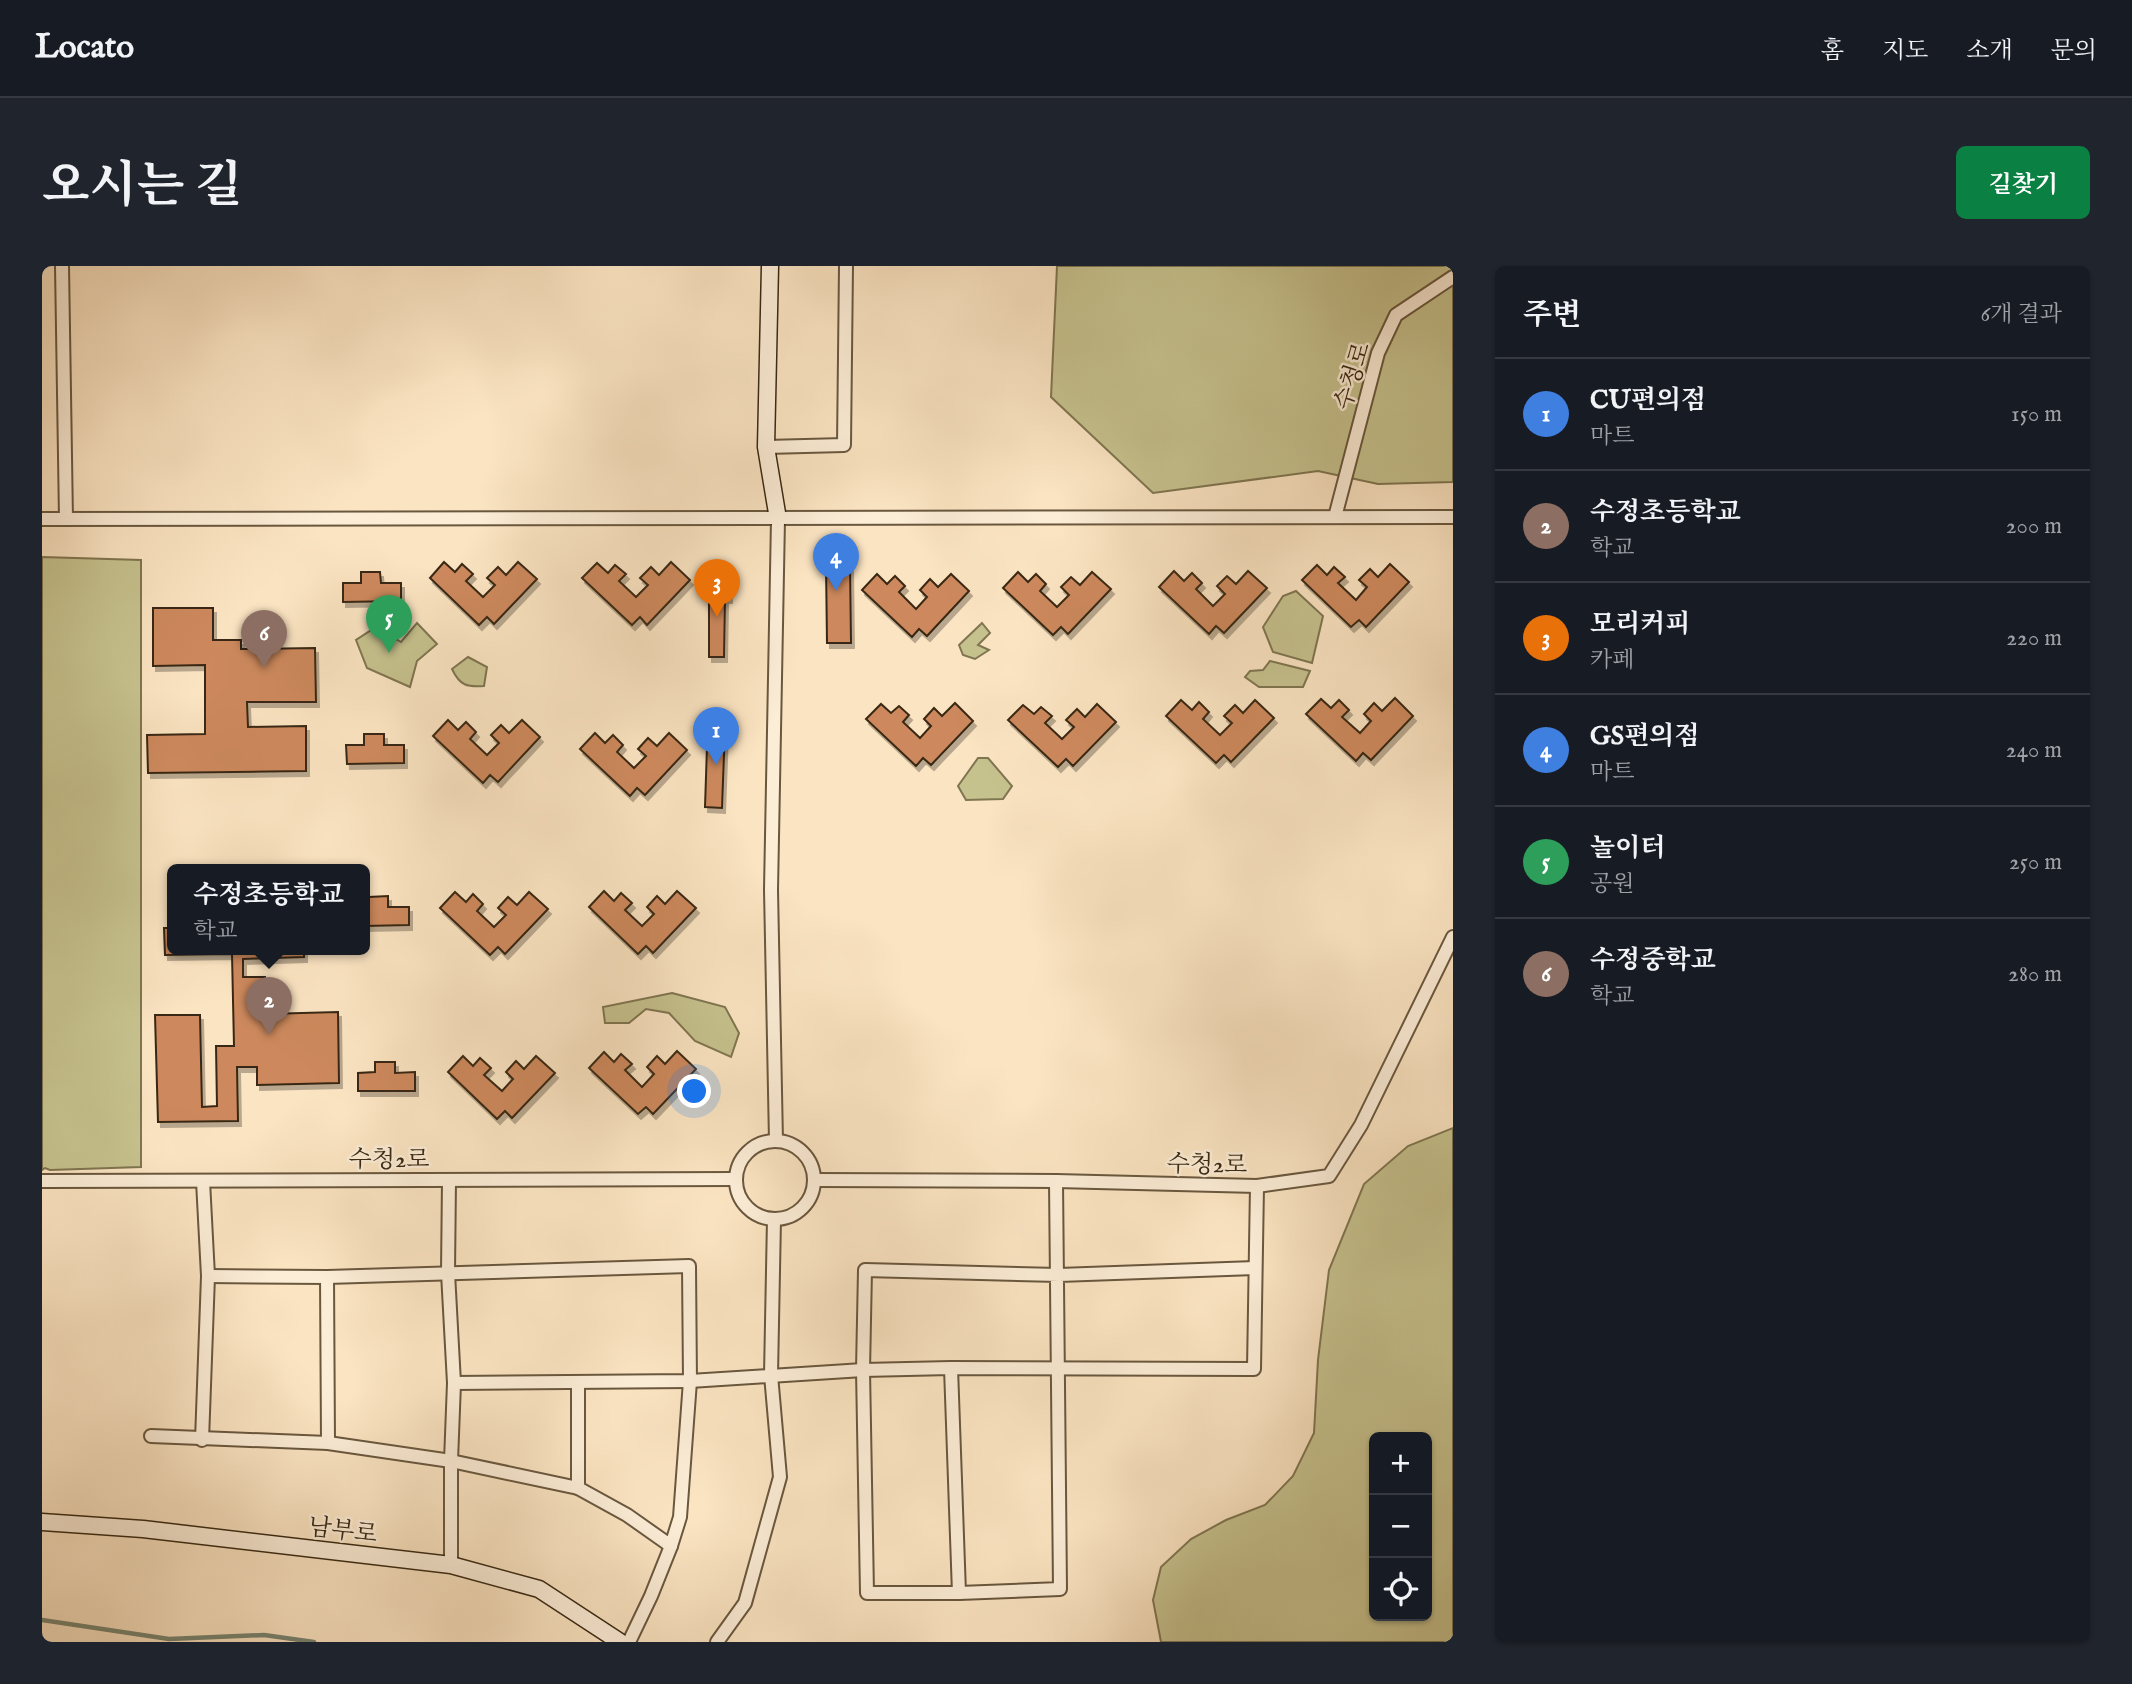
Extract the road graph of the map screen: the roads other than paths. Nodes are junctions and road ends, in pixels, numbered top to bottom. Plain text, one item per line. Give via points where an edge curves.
1 (62, 266) edge
2 (770, 266) edge
3 (846, 266) edge
4 (1453, 277) edge
5 (766, 447) junction
6 (1335, 517) junction
7 (1453, 517) edge
8 (42, 519) edge
9 (66, 519) junction
10 (778, 519) junction
11 (1453, 937) edge
12 (776, 1141) junction
13 (736, 1179) junction
14 (449, 1180) junction
15 (814, 1180) junction
16 (42, 1181) edge
17 (203, 1181) junction
18 (1056, 1181) junction
19 (1257, 1186) junction
20 (774, 1219) junction
21 (1255, 1268) junction
22 (449, 1273) junction
23 (1059, 1275) junction
24 (208, 1276) junction
25 (327, 1277) junction
26 (951, 1368) junction
27 (1058, 1368) junction
28 (863, 1370) junction
29 (771, 1375) junction
30 (690, 1381) junction
31 (454, 1383) junction
32 (578, 1383) junction
33 (150, 1436) dead end
34 (202, 1440) junction
35 (328, 1443) junction
36 (451, 1461) junction
37 (578, 1488) junction
38 (42, 1522) edge
39 (671, 1546) junction
40 (451, 1565) junction
41 (959, 1593) junction
42 (620, 1642) edge
43 (629, 1642) edge
44 (717, 1642) edge

1 - 9 street
2 - 5 main road
3 - 5 street via 844,445
4 - 6 street, 수청로 via 1396,315 1378,353
5 - 10 main road
6 - 7 street
6 - 10 street
8 - 9 street
9 - 10 street
10 - 12 street via 771,890
11 - 19 street, 수청2로 via 1361,1125 1329,1175
12 - 13 street via 764,1142 744,1156
12 - 15 street via 799,1149
13 - 14 street, 수청2로
13 - 20 street via 746,1207
14 - 17 street, 수청2로
14 - 22 street
15 - 18 street, 수청2로
15 - 20 street via 802,1208
16 - 17 street, 수청2로
17 - 24 street
18 - 19 street, 수청2로
18 - 23 street
19 - 21 street
20 - 29 street
21 - 23 street
21 - 27 street via 1254,1369
22 - 25 street
22 - 30 street via 689,1266
22 - 31 street
23 - 27 street
23 - 28 street via 865,1270
24 - 25 street
24 - 34 street
25 - 35 street
26 - 27 street
26 - 28 street
26 - 41 street
27 - 41 street via 1060,1589
28 - 29 street
28 - 41 street via 867,1593
29 - 30 street
29 - 44 street via 780,1477 745,1603
30 - 32 street
30 - 39 street via 680,1517
31 - 32 street
31 - 36 street
32 - 37 street
33 - 34 street
34 - 35 street
35 - 36 street
36 - 37 street
36 - 40 street
37 - 39 street
38 - 40 main road, 남부로
39 - 43 street
40 - 42 main road, 남부로 via 540,1589

